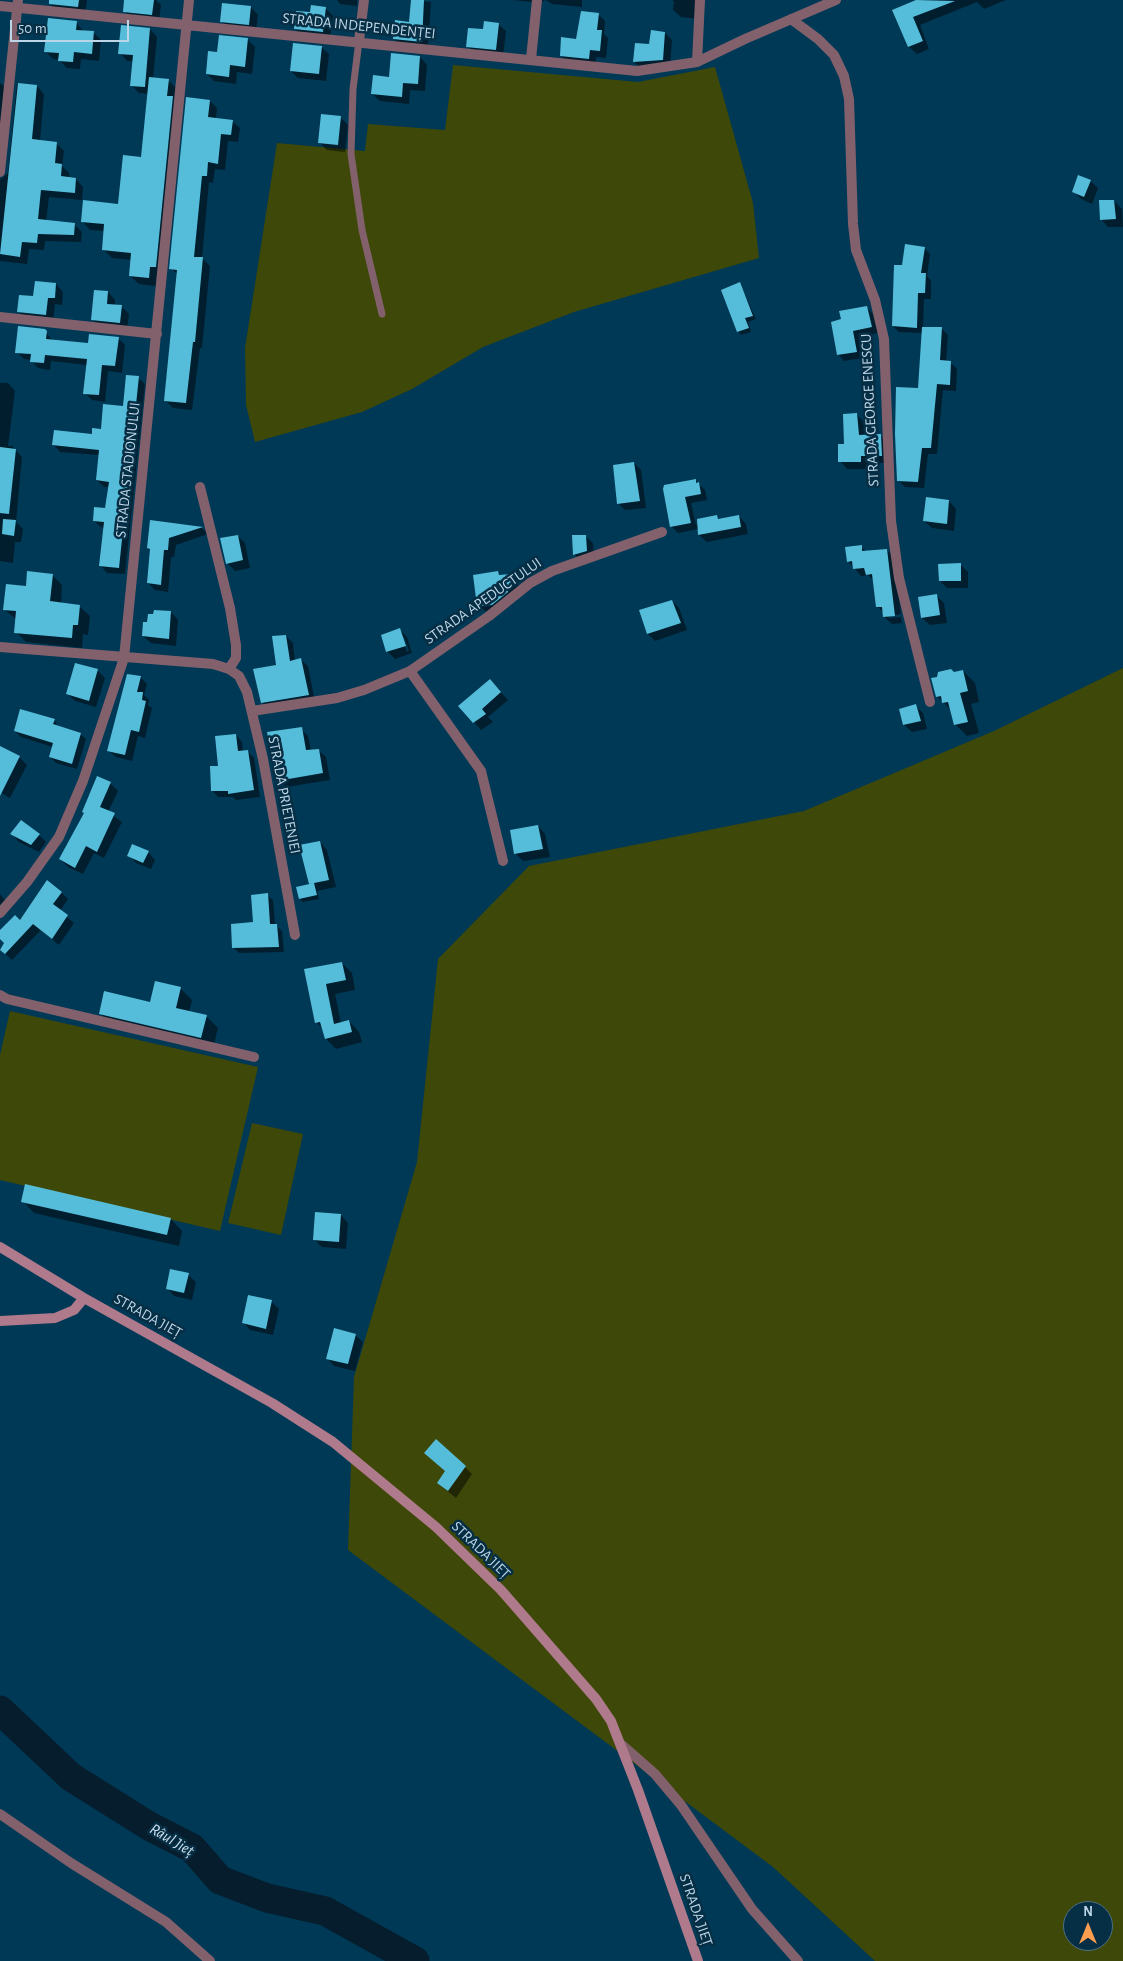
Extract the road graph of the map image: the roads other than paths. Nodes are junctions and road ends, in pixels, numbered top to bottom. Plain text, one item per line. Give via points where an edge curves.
1 (189, 0) edge
2 (364, 0) edge
3 (537, 0) edge
4 (700, 0) edge
5 (836, 0) edge
6 (17, 4) edge
7 (0, 6) edge
8 (791, 19) junction
9 (187, 25) junction
10 (359, 41) junction
11 (532, 59) junction
12 (697, 62) junction
13 (0, 172) edge
14 (382, 314) dead end
15 (0, 317) edge
16 (158, 334) junction
17 (200, 487) dead end
18 (662, 532) dead end
19 (0, 647) edge
20 (124, 658) junction
21 (229, 669) junction
22 (410, 671) junction
23 (930, 702) dead end
24 (252, 711) junction
25 (503, 861) dead end
26 (0, 913) edge
27 (296, 935) dead end
28 (0, 995) edge
29 (254, 1057) dead end
30 (0, 1247) edge
31 (84, 1298) junction
32 (0, 1321) edge
33 (622, 1746) junction
34 (0, 1814) edge
35 (210, 1961) edge
36 (698, 1961) edge
37 (798, 1961) edge

1 - 9 street, STRADA STADIONULUI
2 - 10 street
3 - 11 street
4 - 12 street
5 - 8 street
6 - 7 street, STRADA INDEPENDENȚEI
6 - 9 street, STRADA INDEPENDENȚEI
6 - 13 street
8 - 12 street, STRADA INDEPENDENȚEI
8 - 23 street, STRADA GEORGE ENESCU via 834,54 849,98 856,250 875,300 884,339 891,521 899,578
9 - 10 street, STRADA INDEPENDENȚEI
9 - 16 street, STRADA STADIONULUI
10 - 11 street, STRADA INDEPENDENȚEI
10 - 14 lane via 353,89 351,154 362,230
11 - 12 street, STRADA INDEPENDENȚEI via 638,71
15 - 16 street
16 - 20 street, STRADA STADIONULUI
17 - 21 street via 236,645 236,658
18 - 22 street, STRADA APEDUCTULUI via 552,571 530,583
19 - 20 street
20 - 21 street via 175,660
20 - 26 street, STRADA STADIONULUI via 83,781 59,837
21 - 24 street, STRADA PRIETENIEI via 240,676
22 - 24 street, STRADA APEDUCTULUI via 336,698
22 - 25 street via 481,771
24 - 27 street, STRADA PRIETENIEI
28 - 29 street
30 - 31 main road, STRADA JIEȚ
31 - 32 main road via 74,1310 55,1318
31 - 33 main road, STRADA JIEȚ via 272,1403 333,1442 378,1478 501,1590 596,1699
33 - 36 main road, STRADA JIEȚ
33 - 37 street via 655,1774 671,1793 752,1909
34 - 35 street via 166,1922

